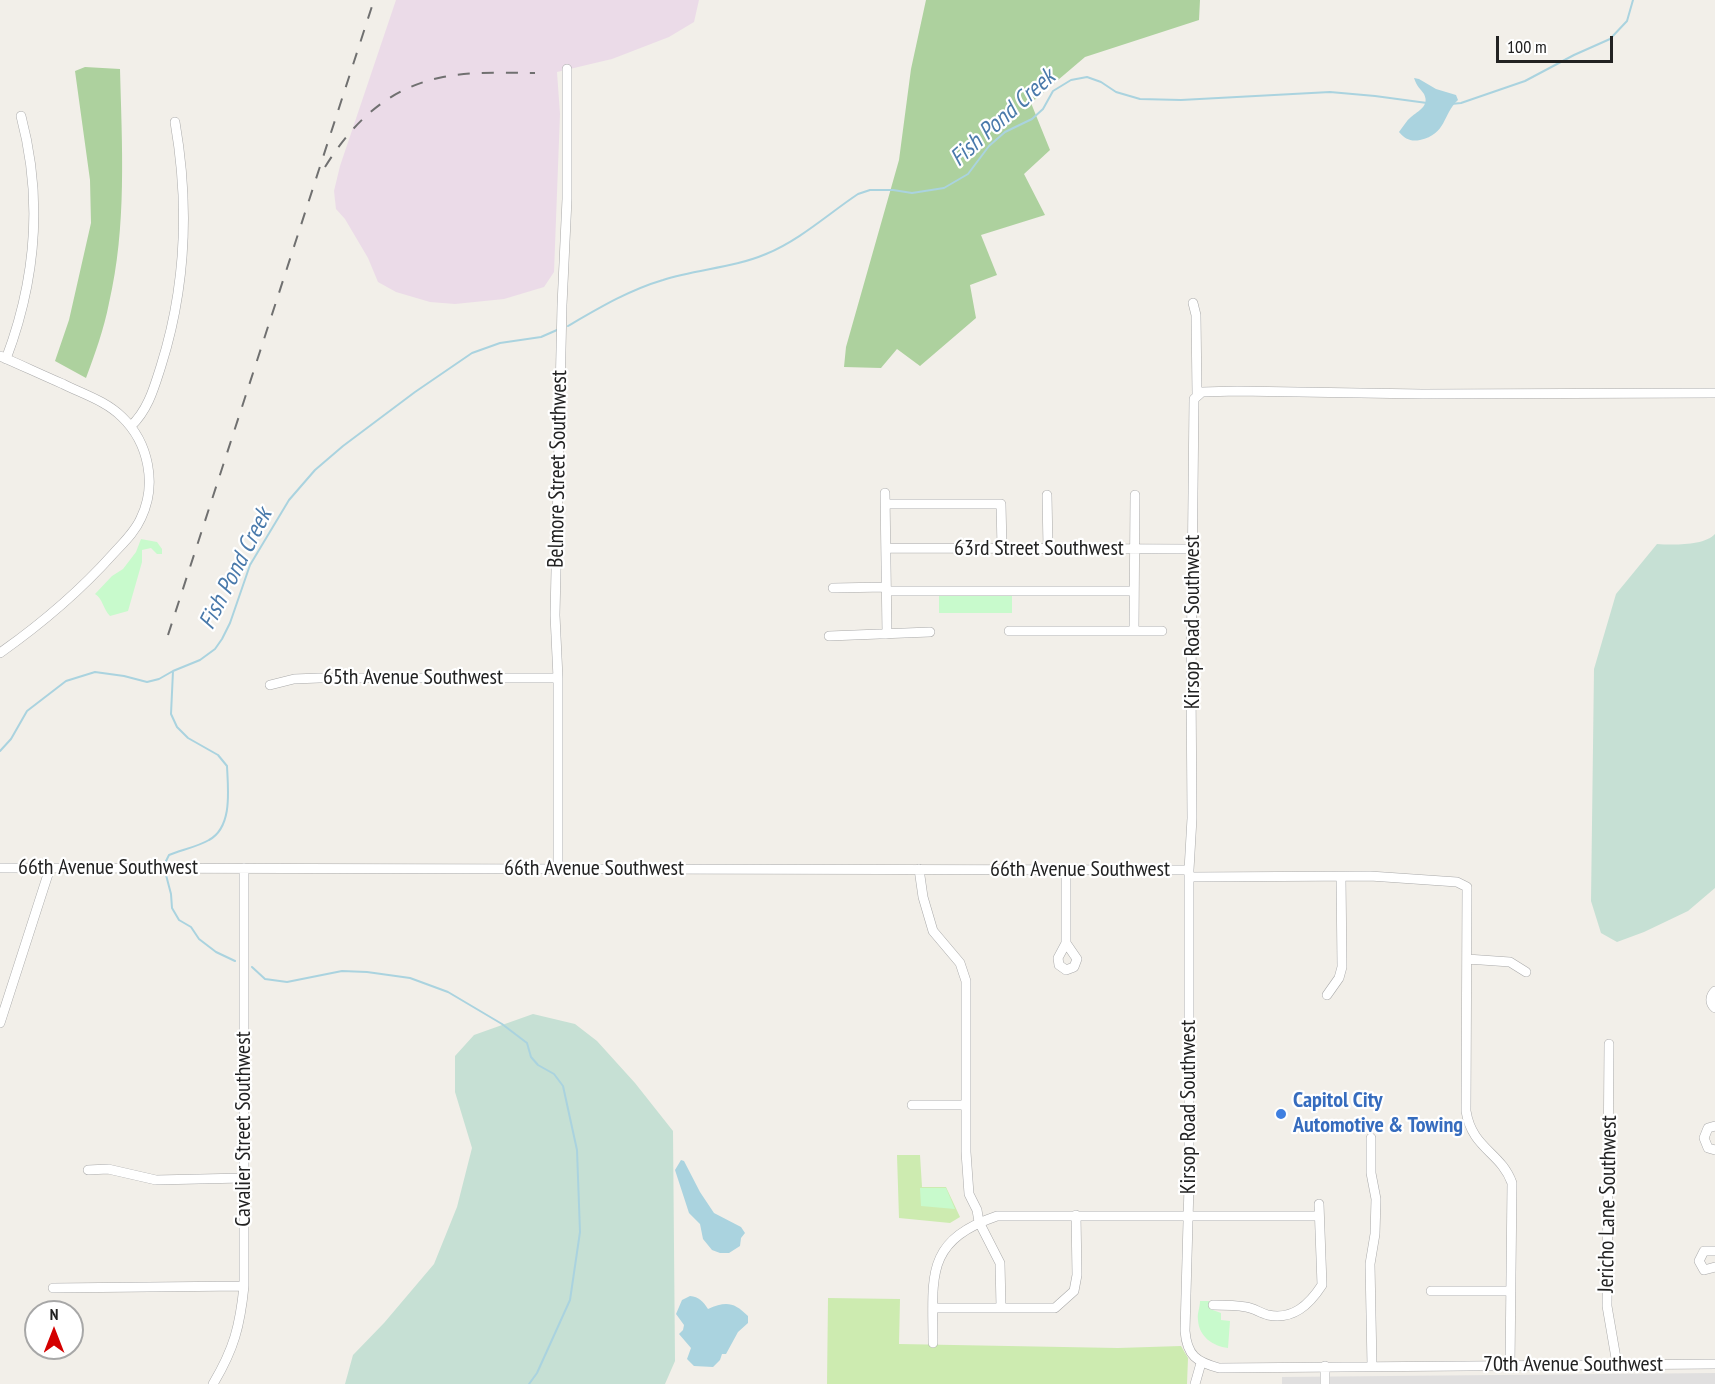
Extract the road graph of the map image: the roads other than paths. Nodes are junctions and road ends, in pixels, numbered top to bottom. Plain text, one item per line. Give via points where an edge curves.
1 (567, 69) dead end
2 (21, 117) dead end
3 (175, 122) dead end
4 (1193, 303) dead end
5 (3, 358) edge
6 (1715, 393) edge
7 (1197, 394) junction
8 (131, 426) junction
9 (885, 493) dead end
10 (1047, 495) dead end
11 (1135, 495) dead end
12 (886, 504) junction
13 (1002, 548) junction
14 (1048, 548) junction
15 (886, 549) junction
16 (1134, 549) junction
17 (1193, 549) junction
18 (833, 588) dead end
19 (886, 589) junction
20 (1134, 591) junction
21 (1009, 631) dead end
22 (1134, 631) junction
23 (1162, 631) dead end
24 (930, 632) dead end
25 (887, 634) junction
26 (829, 636) dead end
27 (0, 653) edge
28 (558, 678) junction
29 (270, 685) dead end
30 (0, 868) edge
31 (50, 868) junction
32 (244, 868) junction
33 (558, 869) junction
34 (918, 869) junction
35 (1066, 870) junction
36 (1189, 874) junction
37 (1341, 877) junction
38 (1066, 943) dead end
39 (1467, 959) junction
40 (1526, 972) dead end
41 (1715, 991) edge
42 (1327, 995) dead end
43 (1715, 1008) edge
44 (0, 1023) edge
45 (1609, 1044) dead end
46 (912, 1105) dead end
47 (966, 1105) junction
48 (1715, 1126) edge
49 (1371, 1138) dead end
50 (1484, 1149) junction
51 (1715, 1150) edge
52 (1476, 1155) dead end
53 (88, 1170) dead end
54 (243, 1178) junction
55 (1319, 1204) dead end
56 (1076, 1215) junction
57 (1188, 1215) junction
58 (1319, 1216) junction
59 (979, 1222) junction
60 (1715, 1251) edge
61 (1715, 1267) edge
62 (244, 1286) junction
63 (53, 1288) dead end
64 (1431, 1291) dead end
65 (1511, 1291) junction
66 (1213, 1305) dead end
67 (1001, 1307) junction
68 (933, 1308) junction
69 (933, 1343) dead end
70 (1202, 1363) junction
71 (1617, 1364) junction
72 (1715, 1364) edge
73 (1510, 1365) junction
74 (1325, 1366) junction
75 (1372, 1366) junction
76 (213, 1384) edge
77 (1195, 1384) edge
78 (1325, 1384) edge

1 - 28 street, Belmore Street Southwest via 567,208 555,605
2 - 5 street via 33,180 35,232 29,282 18,324
3 - 8 street via 184,206 179,287 156,384 144,411
4 - 7 street, Kirsop Road Southwest
5 - 8 street via 108,405
6 - 7 street via 1237,390
7 - 17 street, Kirsop Road Southwest via 1193,403
8 - 27 street via 142,446 149,476 147,500 138,524 82,587
9 - 12 street
10 - 14 street
11 - 16 street
12 - 13 street via 1001,504
12 - 15 street
13 - 14 street, 63rd Street Southwest
13 - 15 street, 63rd Street Southwest
14 - 16 street, 63rd Street Southwest
15 - 19 street
16 - 17 street, 63rd Street Southwest
16 - 20 street
17 - 36 street, Kirsop Road Southwest
18 - 19 street
19 - 20 street
19 - 25 street
20 - 22 street
21 - 22 street
22 - 23 street
24 - 25 street
25 - 26 street
28 - 29 street, 65th Avenue Southwest via 319,678
28 - 33 street, Belmore Street Southwest
30 - 31 street, 66th Avenue Southwest
31 - 32 street, 66th Avenue Southwest
31 - 44 street
32 - 33 street, 66th Avenue Southwest
32 - 54 street, Cavalier Street Southwest
33 - 34 street, 66th Avenue Southwest
34 - 35 street, 66th Avenue Southwest
34 - 47 street via 933,931 960,963 966,981
35 - 36 street, 66th Avenue Southwest
35 - 38 street
36 - 37 street, 66th Avenue Southwest
36 - 57 street, Kirsop Road Southwest
37 - 39 street, 66th Avenue Southwest via 1465,885
37 - 42 street via 1342,967
39 - 40 street via 1510,962
39 - 50 street via 1466,1111 1472,1133
41 - 43 street via 1711,1001
45 - 71 street, Jericho Lane Southwest via 1607,1306
46 - 47 street
47 - 59 street via 969,1194
48 - 51 street via 1708,1128 1704,1138 1708,1148
49 - 75 street via 1371,1173 1377,1199 1370,1264
50 - 52 street
50 - 65 street via 1506,1169 1512,1183
53 - 54 street via 108,1169 156,1180
54 - 62 street, Cavalier Street Southwest
55 - 58 street
56 - 57 street
56 - 59 street via 997,1216
56 - 67 street via 1074,1291 1055,1308
57 - 58 street
57 - 70 street, Kirsop Road Southwest via 1186,1341 1193,1356
58 - 66 street via 1322,1286 1296,1313 1269,1315 1245,1306
59 - 67 street via 1000,1263
59 - 68 street via 947,1244 935,1267
60 - 61 street via 1704,1251 1699,1261 1704,1270
62 - 63 street
62 - 76 street, Cavalier Street Southwest via 237,1335
64 - 65 street
65 - 73 street
67 - 68 street
68 - 69 street
70 - 74 street, 70th Avenue Southwest via 1227,1368
70 - 77 street
71 - 72 street, 70th Avenue Southwest
71 - 73 street, 70th Avenue Southwest
73 - 75 street, 70th Avenue Southwest
74 - 75 street, 70th Avenue Southwest
74 - 78 street

